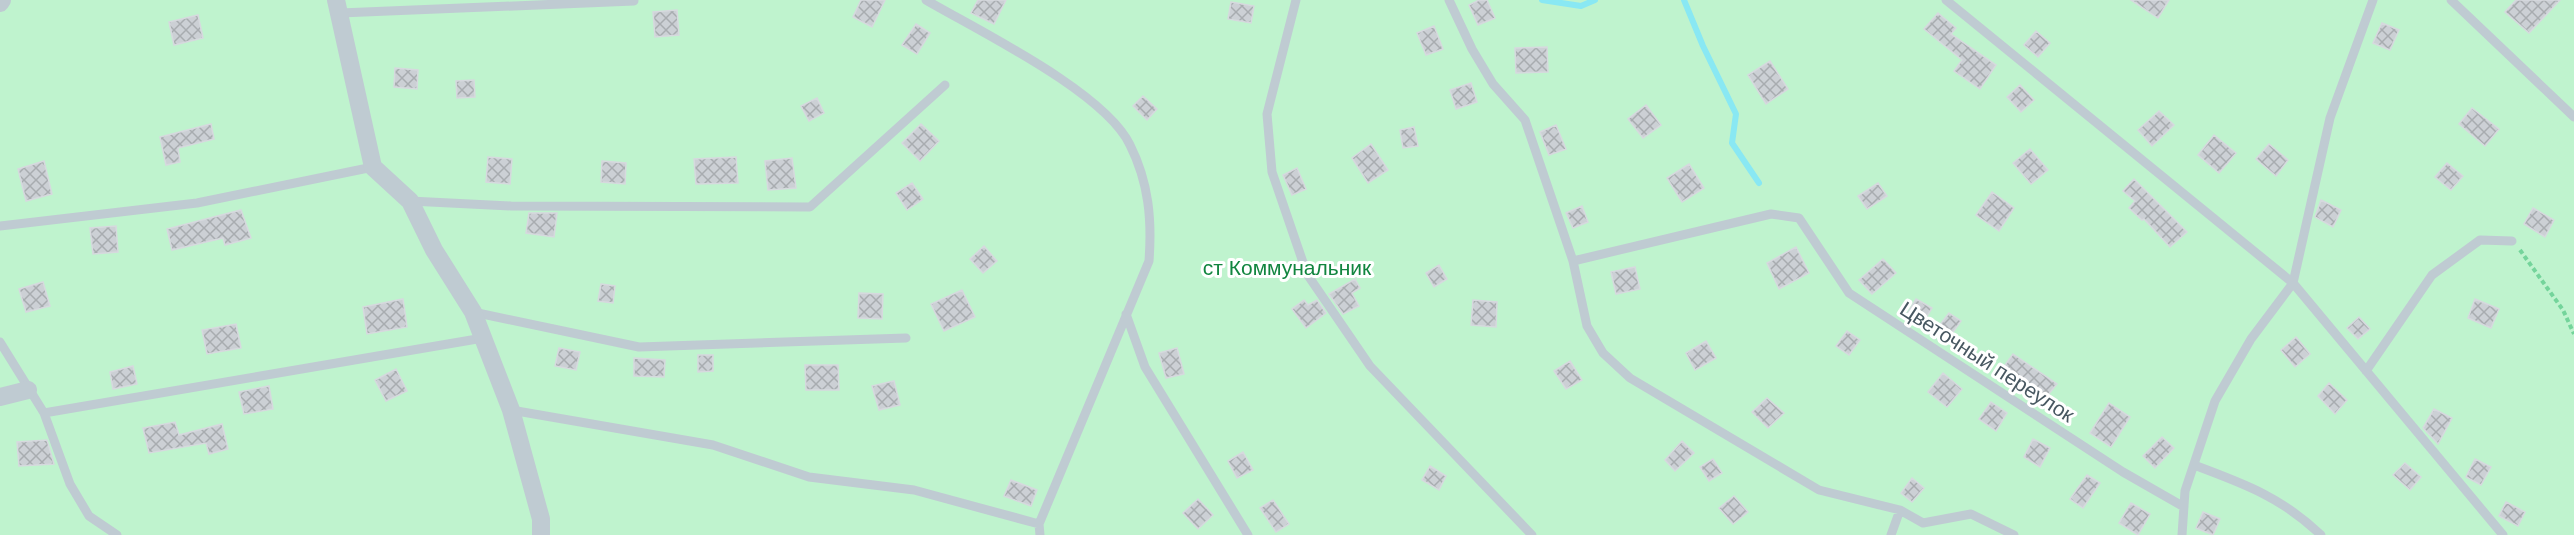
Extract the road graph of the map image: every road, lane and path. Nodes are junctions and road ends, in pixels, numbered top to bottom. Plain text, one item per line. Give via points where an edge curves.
1 (926, 0) edge
2 (1296, 0) edge
3 (1449, 0) edge
4 (1946, 0) edge
5 (2373, 0) edge
6 (2451, 0) edge
7 (634, 1) edge
8 (338, 6) edge
9 (945, 85) dead end
10 (2574, 117) edge
11 (373, 167) junction
12 (410, 201) junction
13 (0, 226) edge
14 (2512, 241) joint
15 (1573, 261) junction
16 (2293, 283) junction
17 (472, 312) junction
18 (1126, 314) junction
19 (2574, 334) edge
20 (483, 338) junction
21 (906, 338) dead end
22 (0, 342) edge
23 (2366, 371) junction
24 (28, 390) junction
25 (0, 397) edge
26 (511, 410) junction
27 (44, 413) junction
28 (2194, 465) junction
29 (2184, 507) junction
30 (1900, 510) junction
31 (1039, 524) junction
32 (117, 535) edge
33 (541, 535) edge
34 (1040, 535) edge
35 (1248, 535) edge
36 (1532, 535) edge
37 (1891, 535) edge
38 (2014, 535) edge
39 (2182, 535) edge
40 (2321, 535) edge
41 (2503, 535) edge

1 - 18 lane via 1101,106 1130,143 1146,184 1152,223 1149,261
2 - 36 lane via 1267,114 1272,172 1307,274 1370,366
3 - 15 lane via 1493,84 1525,120
4 - 16 lane
5 - 16 lane via 2330,118
6 - 10 lane
7 - 8 lane
8 - 11 street
9 - 12 lane via 810,207 511,206
11 - 12 street
11 - 13 lane via 197,203
12 - 17 street
14 - 19 path via 2563,310
14 - 23 lane via 2480,240 2432,275
15 - 29 lane, Цветочный переулок via 1771,214 1799,218 1849,293 2123,472
15 - 30 lane via 1587,326 1603,354 1629,378 1819,490
16 - 23 lane
16 - 28 lane via 2251,339 2215,401
17 - 20 street
17 - 21 lane via 639,347
18 - 31 lane
18 - 35 lane via 1145,367
20 - 26 street
20 - 27 lane
22 - 24 lane
23 - 41 lane
24 - 25 street
24 - 27 lane
26 - 31 lane via 713,445 809,477 914,490
26 - 33 street via 541,519
27 - 32 lane via 79,500 89,516
28 - 29 lane
28 - 40 lane via 2258,489 2302,517
29 - 39 lane
30 - 37 lane
30 - 38 lane via 1923,523 1971,514
31 - 34 lane

